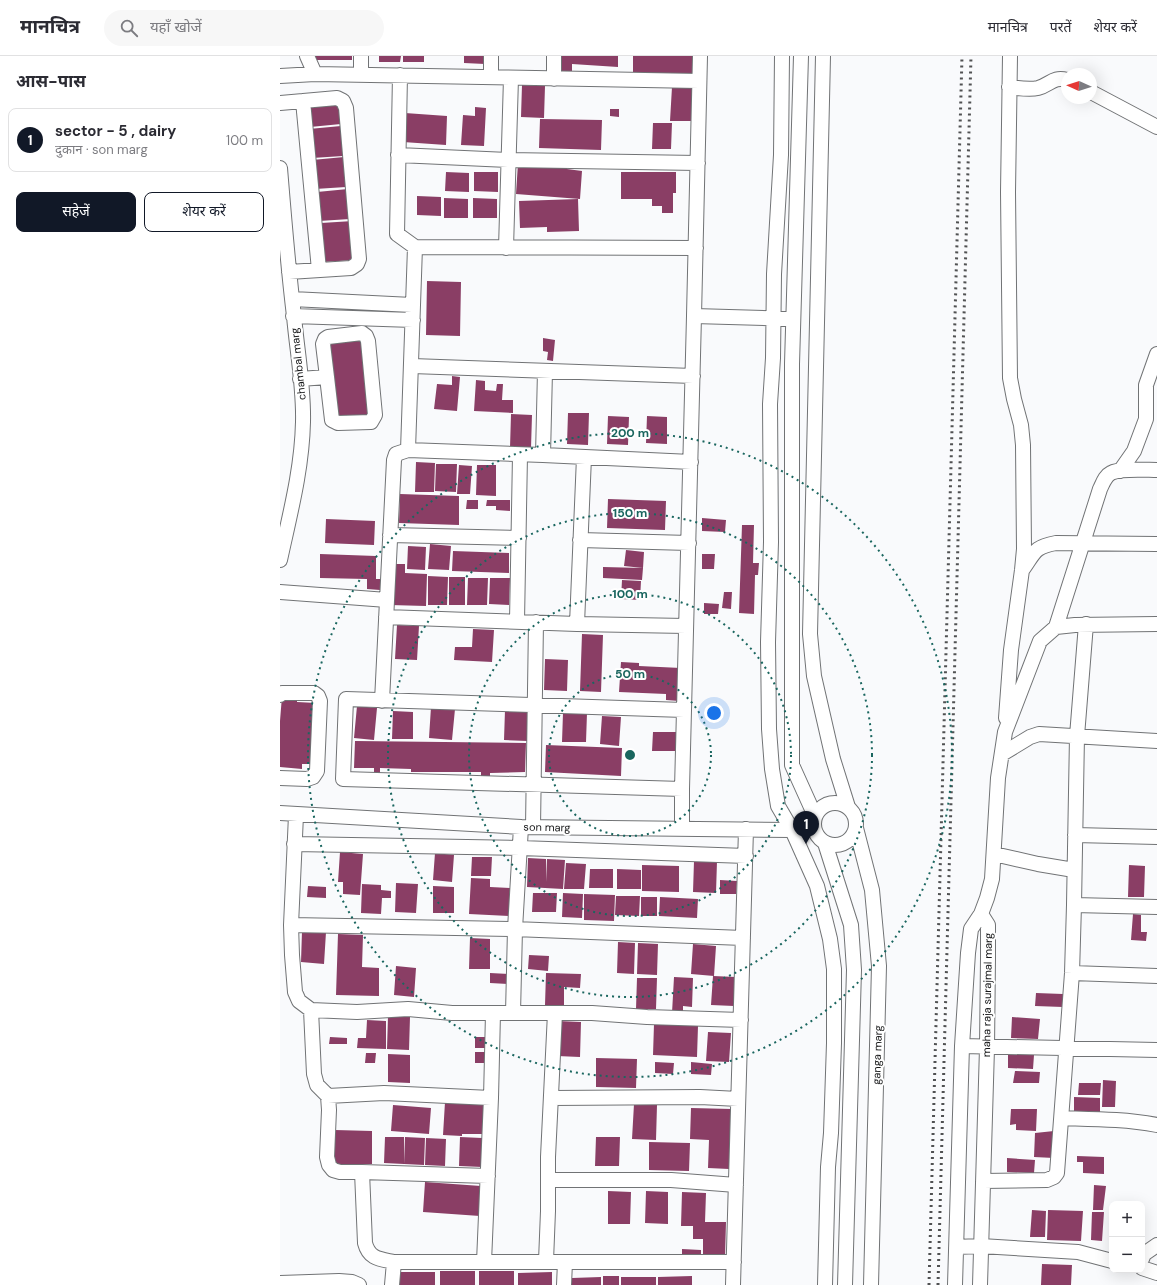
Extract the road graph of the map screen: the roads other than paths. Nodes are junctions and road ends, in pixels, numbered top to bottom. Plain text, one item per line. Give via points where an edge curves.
1 (307, 56) edge
2 (362, 56) edge
3 (491, 56) edge
4 (554, 56) edge
5 (700, 56) edge
6 (782, 56) edge
7 (801, 56) edge
8 (823, 56) edge
9 (1010, 56) edge
10 (315, 74) junction
11 (361, 75) junction
12 (280, 76) edge
13 (400, 76) junction
14 (490, 77) junction
15 (510, 78) junction
16 (1061, 78) edge
17 (554, 79) junction
18 (699, 81) junction
19 (1009, 87) junction
20 (1097, 95) edge
21 (303, 101) junction
22 (280, 102) edge
23 (1157, 127) edge
24 (398, 156) junction
25 (508, 160) junction
26 (698, 163) junction
27 (280, 168) edge
28 (415, 248) junction
29 (506, 248) junction
30 (696, 248) junction
31 (319, 270) junction
32 (289, 272) junction
33 (292, 299) junction
34 (412, 305) junction
35 (294, 316) junction
36 (694, 316) junction
37 (773, 319) junction
38 (793, 319) junction
39 (413, 320) junction
40 (1157, 354) edge
41 (412, 366) junction
42 (545, 371) junction
43 (693, 376) junction
44 (327, 377) junction
45 (300, 379) junction
46 (408, 450) junction
47 (520, 455) junction
48 (543, 455) junction
49 (584, 457) junction
50 (691, 462) junction
51 (1157, 470) edge
52 (1120, 471) junction
53 (390, 535) junction
54 (519, 538) junction
55 (580, 540) junction
56 (689, 543) junction
57 (1084, 543) junction
58 (1157, 544) edge
59 (280, 560) edge
60 (1022, 570) junction
61 (280, 592) edge
62 (387, 600) junction
63 (386, 617) junction
64 (517, 621) junction
65 (536, 622) junction
66 (577, 624) junction
67 (1086, 624) junction
68 (1157, 624) edge
69 (686, 626) junction
70 (1056, 627) junction
71 (280, 695) edge
72 (382, 701) junction
73 (535, 705) junction
74 (684, 710) junction
75 (1005, 732) junction
76 (1077, 736) junction
77 (1157, 741) edge
78 (1002, 754) junction
79 (280, 778) edge
80 (533, 785) junction
81 (682, 789) junction
82 (848, 807) junction
83 (280, 814) edge
84 (296, 815) junction
85 (814, 820) junction
86 (527, 827) junction
87 (682, 828) junction
88 (856, 828) junction
89 (746, 829) junction
90 (792, 830) junction
91 (1075, 835) junction
92 (1157, 836) edge
93 (825, 843) junction
94 (294, 844) junction
95 (520, 848) junction
96 (994, 854) junction
97 (746, 856) junction
98 (1074, 870) junction
99 (1074, 905) junction
100 (1157, 907) edge
101 (981, 914) junction
102 (291, 925) junction
103 (516, 929) junction
104 (743, 938) junction
105 (1072, 973) junction
106 (1157, 976) edge
107 (311, 1010) junction
108 (493, 1013) junction
109 (513, 1013) junction
110 (555, 1013) junction
111 (741, 1020) junction
112 (962, 1046) junction
113 (987, 1048) junction
114 (1067, 1048) junction
115 (1157, 1050) edge
116 (328, 1096) junction
117 (491, 1098) junction
118 (551, 1098) junction
119 (738, 1100) junction
120 (1062, 1118) junction
121 (1157, 1125) edge
122 (362, 1172) junction
123 (488, 1176) junction
124 (548, 1180) junction
125 (983, 1181) junction
126 (736, 1184) junction
127 (1157, 1245) edge
128 (981, 1246) junction
129 (956, 1247) junction
130 (1145, 1253) edge
131 (1109, 1260) edge
132 (546, 1261) junction
133 (394, 1262) junction
134 (484, 1262) junction
135 (565, 1262) junction
136 (734, 1262) junction
137 (1145, 1269) edge
138 (1157, 1273) edge
139 (280, 1283) edge
140 (327, 1283) edge
141 (308, 1284) edge
142 (359, 1285) edge
143 (392, 1285) edge
144 (564, 1285) edge
145 (733, 1285) edge
146 (825, 1285) edge
147 (845, 1285) edge
148 (870, 1285) edge
149 (955, 1285) edge
150 (980, 1285) edge

1 - 10 street
2 - 11 street
3 - 14 street
4 - 17 street
5 - 18 street
6 - 37 street via 781,155
7 - 38 street
8 - 82 street via 810,634 814,676 833,759
9 - 19 street
10 - 11 street
10 - 12 street
11 - 13 street
13 - 14 street
13 - 24 street
14 - 15 street
15 - 17 street
15 - 25 street
16 - 19 street via 1036,89
17 - 18 street
18 - 26 street
19 - 60 street via 1010,378 1023,445
20 - 23 street
21 - 22 street
21 - 31 street
21 - 31 street via 337,98 343,101 346,108 358,259 357,264 350,268
24 - 25 street
24 - 28 street via 397,234
25 - 26 street
25 - 29 street
26 - 30 street
27 - 32 street, chambal marg
28 - 29 street
28 - 34 street
29 - 30 street
30 - 36 street
31 - 32 street
32 - 33 street, chambal marg
33 - 34 street
33 - 35 street, chambal marg
34 - 39 street
35 - 39 street
35 - 45 street, chambal marg
36 - 37 street
36 - 43 street
37 - 38 street
37 - 90 street via 770,404 769,729 778,806
38 - 85 street via 792,765
39 - 41 street
40 - 52 street via 1146,385 1146,419 1134,451
41 - 42 street
41 - 46 street
42 - 43 street
42 - 48 street
43 - 50 street
44 - 44 street via 332,420 338,423 371,422 375,415 366,336 362,333 325,339 323,344
44 - 45 street
45 - 59 street, chambal marg via 302,452
46 - 47 street
46 - 53 street via 396,454 394,460
47 - 48 street
47 - 54 street
48 - 49 street
49 - 50 street
49 - 55 street
50 - 56 street
51 - 52 street
52 - 57 street via 1105,478
53 - 54 street
53 - 62 street
54 - 64 street
55 - 56 street
55 - 66 street
56 - 69 street
57 - 58 street
57 - 60 street via 1046,545 1037,549
57 - 70 street
60 - 75 street via 1011,650
61 - 62 street
62 - 63 street
63 - 64 street
63 - 72 street
64 - 65 street
65 - 66 street
65 - 73 street
66 - 69 street
67 - 68 street
67 - 70 street
67 - 76 street
69 - 74 street
70 - 75 street via 1040,641
71 - 79 street via 314,694 320,702 317,771 308,779
72 - 73 street
72 - 80 street via 346,700 343,779
73 - 74 street
73 - 80 street
74 - 81 street
75 - 78 street
76 - 77 street
76 - 78 street via 1039,734
76 - 91 street
78 - 96 street via 998,778
80 - 81 street
80 - 86 street
81 - 87 street
82 - 85 street via 833,802 819,809
82 - 88 street via 856,820
83 - 84 street, son marg
84 - 86 street, son marg
84 - 94 street
85 - 90 street, son marg
85 - 93 street via 815,831
86 - 87 street, son marg
86 - 95 street
87 - 89 street, son marg
88 - 93 street via 853,835 840,845
88 - 148 street, ganga marg via 872,890 879,966
89 - 90 street, son marg
89 - 97 street
90 - 146 street via 817,886 830,939 834,969 834,1042
91 - 92 street
91 - 98 street
93 - 147 street via 851,925 854,970
94 - 95 street
94 - 102 street
95 - 97 street
95 - 103 street
96 - 98 street
96 - 101 street via 988,898
97 - 104 street
98 - 99 street
99 - 100 street
99 - 105 street
101 - 112 street, maha raja surajmal marg via 971,929
101 - 113 street, maha raja surajmal marg via 988,926
102 - 103 street
102 - 107 street via 295,992 299,1001
103 - 104 street
103 - 109 street
104 - 111 street
105 - 106 street
105 - 114 street
107 - 108 street via 357,1012 408,1009
107 - 116 street via 314,1074 317,1085
108 - 109 street
108 - 117 street
109 - 110 street
110 - 111 street
110 - 118 street
111 - 119 street
112 - 113 street
112 - 129 street, maha raja surajmal marg
113 - 114 street
113 - 125 street, maha raja surajmal marg
114 - 115 street
114 - 120 street
116 - 117 street via 384,1093
116 - 122 street via 329,1165 333,1170 340,1172
117 - 123 street
118 - 119 street via 700,1097
118 - 124 street
119 - 126 street
120 - 121 street via 1136,1121
120 - 125 street via 1057,1173 1054,1177 1047,1180
122 - 123 street
122 - 133 street via 364,1243 373,1257
123 - 134 street
124 - 126 street via 671,1180
124 - 132 street
125 - 128 street, maha raja surajmal marg
126 - 136 street
127 - 130 street
128 - 129 street
128 - 131 street via 1078,1252
128 - 150 street, maha raja surajmal marg
129 - 149 street, maha raja surajmal marg
132 - 134 street
132 - 135 street
133 - 134 street
133 - 143 street
135 - 136 street
135 - 144 street
136 - 145 street
137 - 138 street
139 - 141 street
140 - 141 street
140 - 142 street via 352,1282

